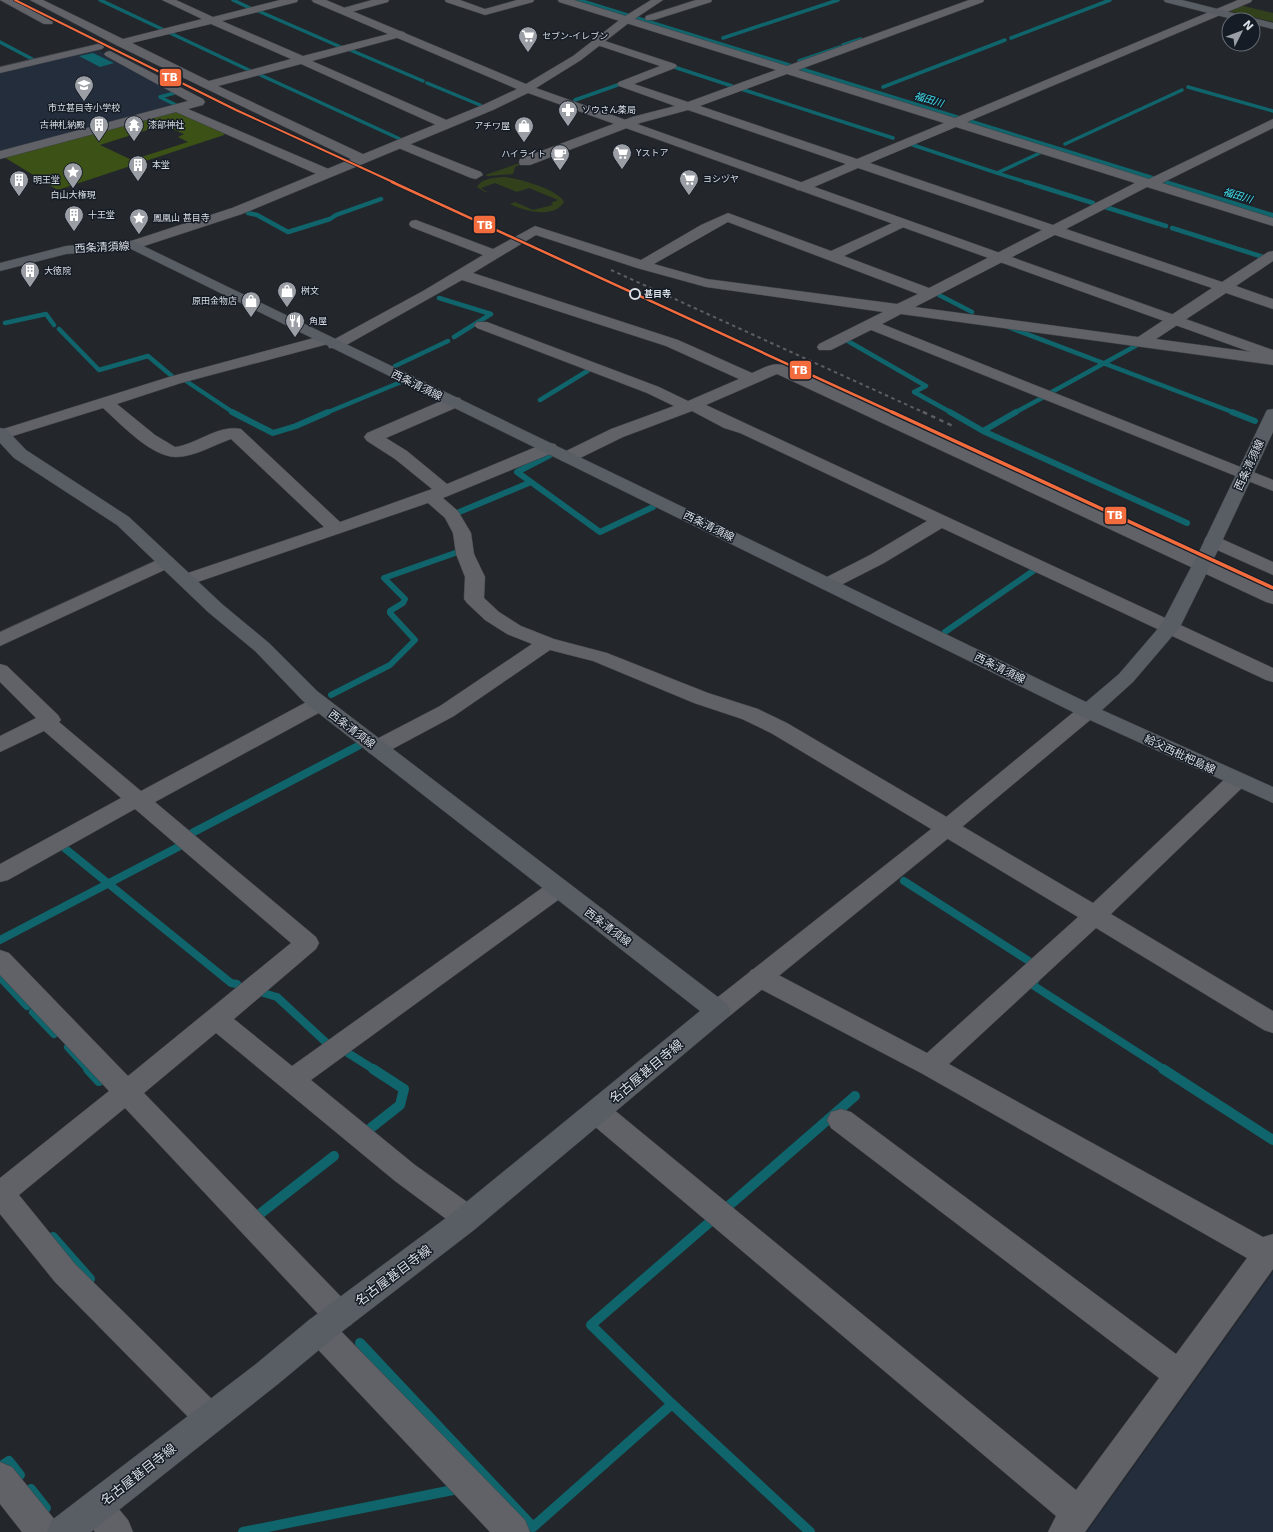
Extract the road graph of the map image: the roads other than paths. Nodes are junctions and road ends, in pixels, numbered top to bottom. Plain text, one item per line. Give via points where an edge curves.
1 (5, 0) edge
2 (57, 0) edge
3 (167, 0) edge
4 (293, 0) edge
5 (317, 0) edge
6 (384, 0) edge
7 (450, 0) edge
8 (529, 0) edge
9 (563, 0) edge
10 (592, 0) edge
11 (658, 0) edge
12 (707, 0) edge
13 (979, 0) edge
14 (1169, 0) edge
15 (1248, 0) edge
16 (38, 2) edge
17 (22, 8) junction
18 (344, 11) junction
19 (7, 12) dead end
20 (1218, 12) junction
21 (1221, 13) edge
22 (632, 16) junction
23 (650, 18) junction
24 (212, 20) junction
25 (1261, 23) edge
26 (56, 26) dead end
27 (1273, 26) edge
28 (400, 34) junction
29 (84, 40) dead end
30 (120, 42) junction
31 (598, 42) junction
32 (98, 47) junction
33 (302, 60) junction
34 (798, 65) junction
35 (785, 69) junction
36 (0, 70) edge
37 (208, 86) junction
38 (527, 89) junction
39 (688, 106) junction
40 (177, 108) junction
41 (968, 117) junction
42 (955, 122) junction
43 (1273, 123) edge
44 (625, 124) junction
45 (447, 125) junction
46 (400, 144) junction
47 (0, 155) edge
48 (362, 159) junction
49 (525, 162) dead end
50 (858, 163) junction
51 (326, 173) junction
52 (476, 175) dead end
53 (1155, 181) junction
54 (802, 187) junction
55 (1273, 211) edge
56 (1273, 222) edge
57 (902, 223) junction
58 (416, 224) dead end
59 (1055, 230) junction
60 (133, 245) junction
61 (493, 254) junction
62 (831, 256) junction
63 (1273, 256) edge
64 (1000, 258) junction
65 (642, 265) junction
66 (0, 268) edge
67 (460, 274) junction
68 (1225, 287) junction
69 (930, 293) junction
70 (1273, 304) edge
71 (899, 309) junction
72 (1175, 320) junction
73 (870, 324) junction
74 (482, 325) dead end
75 (1143, 341) junction
76 (330, 343) junction
77 (825, 347) dead end
78 (1273, 355) edge
79 (1273, 360) edge
80 (752, 379) junction
81 (105, 402) junction
82 (454, 402) junction
83 (691, 406) junction
84 (1272, 419) edge
85 (1, 434) edge
86 (549, 448) junction
87 (568, 457) junction
88 (1244, 475) junction
89 (1273, 486) edge
90 (437, 493) junction
91 (942, 520) junction
92 (336, 528) junction
93 (1213, 541) junction
94 (166, 562) junction
95 (1201, 565) junction
96 (1273, 569) edge
97 (186, 580) junction
98 (828, 584) junction
99 (1273, 598) edge
100 (1170, 627) junction
101 (0, 640) edge
102 (547, 643) junction
103 (0, 670) edge
104 (1273, 676) edge
105 (319, 704) junction
106 (1088, 711) junction
107 (46, 722) junction
108 (0, 746) edge
109 (377, 748) junction
110 (1237, 780) junction
111 (1273, 796) edge
112 (140, 799) junction
113 (948, 828) junction
114 (0, 874) edge
115 (558, 889) junction
116 (1094, 916) junction
117 (0, 959) edge
118 (760, 977) junction
119 (718, 1011) junction
120 (216, 1020) junction
121 (1273, 1023) edge
122 (930, 1066) junction
123 (292, 1080) junction
124 (126, 1091) junction
125 (597, 1112) junction
126 (841, 1120) dead end
127 (0, 1194) edge
128 (467, 1218) junction
129 (1270, 1250) edge
130 (330, 1323) junction
131 (1180, 1375) junction
132 (210, 1418) junction
133 (0, 1478) edge
134 (96, 1507) junction
135 (1072, 1523) edge
136 (43, 1532) edge
137 (64, 1532) edge
138 (116, 1532) edge
139 (513, 1532) edge

1 - 17 street
2 - 16 street
3 - 24 street
4 - 24 street
5 - 18 street
6 - 18 street
7 - 8 street via 485,12
9 - 22 street
10 - 22 street
11 - 22 street
12 - 23 street
13 - 34 street
14 - 20 main road
15 - 20 street
16 - 30 street
17 - 19 street
17 - 26 street
18 - 28 street
20 - 21 main road
20 - 41 street
22 - 23 street
22 - 31 street
22 - 35 street
23 - 34 street
24 - 30 street
24 - 33 street
25 - 27 main road
28 - 33 street
28 - 38 street
29 - 32 street
30 - 37 street
31 - 38 street
31 - 39 street via 671,66 623,84
32 - 36 street
32 - 40 street via 199,102
33 - 37 street
33 - 45 street
34 - 35 street
34 - 41 street
35 - 39 street
35 - 42 street
37 - 48 street
38 - 44 street
38 - 45 street
39 - 44 street
39 - 50 street
40 - 47 street
40 - 51 street
41 - 42 street
41 - 53 street
42 - 50 street
42 - 53 street
43 - 53 street
44 - 49 street
44 - 54 street
45 - 46 street
46 - 48 street
46 - 52 street
48 - 51 street
50 - 54 street
50 - 59 street
51 - 60 street via 237,211
53 - 55 street
53 - 56 street
53 - 59 street
54 - 57 street
57 - 62 street
57 - 64 street
58 - 61 street
59 - 64 street
59 - 68 street
60 - 66 main road, 西条清須線 via 66,250
60 - 76 main road, 西条清須線
61 - 65 street via 535,230
61 - 67 street
62 - 65 street via 728,217 702,228 678,246
62 - 69 street
63 - 68 street
64 - 69 street
64 - 72 street
65 - 71 street via 706,283
67 - 76 street
67 - 80 street via 672,343
68 - 70 street
68 - 72 street
69 - 71 street
71 - 73 street
71 - 75 street
72 - 75 street
72 - 78 street
73 - 77 street
73 - 88 street
74 - 83 street
75 - 79 street
76 - 81 street via 175,380
76 - 82 main road, 西条清須線
80 - 83 street
80 - 95 street via 777,368
81 - 85 street
81 - 92 street via 167,451 177,452 234,433
82 - 86 main road, 西条清須線
82 - 90 street via 374,436 401,455
83 - 87 street via 617,433
83 - 91 street
84 - 88 main road, 西条清須線
85 - 94 main road, 西条清須線 via 20,454 123,521
86 - 87 main road, 西条清須線
86 - 90 street via 503,469
87 - 98 main road, 西条清須線
88 - 89 street
88 - 93 main road, 西条清須線
90 - 92 street
90 - 102 street via 462,533 464,554 475,577 474,599 492,616 514,630
91 - 98 street via 877,560
91 - 100 street
92 - 97 street
93 - 95 main road, 西条清須線
93 - 96 street
94 - 97 main road, 西条清須線
94 - 101 street
95 - 99 street
95 - 100 main road, 西条清須線
97 - 105 main road, 西条清須線 via 262,647
98 - 106 main road, 西条清須線
100 - 104 street
100 - 106 main road, 西条清須線 via 1126,678
102 - 109 street via 447,711
102 - 113 street via 600,657 701,698 750,714 826,755
103 - 107 street via 50,720
105 - 109 main road, 西条清須線
105 - 112 street
106 - 110 main road, 給父西枇杷島線
106 - 113 street
107 - 108 street
107 - 112 street
109 - 115 main road, 西条清須線
110 - 111 main road, 給父西枇杷島線
110 - 116 street
112 - 114 street
112 - 120 street via 307,943
113 - 116 street
113 - 118 street
115 - 119 main road, 西条清須線
115 - 123 street
116 - 121 street
116 - 122 street
117 - 124 street
118 - 119 street
118 - 122 street
119 - 125 main road, 名古屋甚目寺線
120 - 123 street
120 - 124 street
122 - 129 street
123 - 128 street via 405,1173
124 - 127 street
124 - 130 street
125 - 128 main road, 名古屋甚目寺線
125 - 135 street
126 - 131 street
127 - 132 street via 65,1273
128 - 130 main road, 名古屋甚目寺線
129 - 131 street
130 - 132 main road, 名古屋甚目寺線
130 - 139 street
131 - 135 street
132 - 134 main road, 名古屋甚目寺線
133 - 136 street
134 - 137 main road, 名古屋甚目寺線
134 - 138 street

